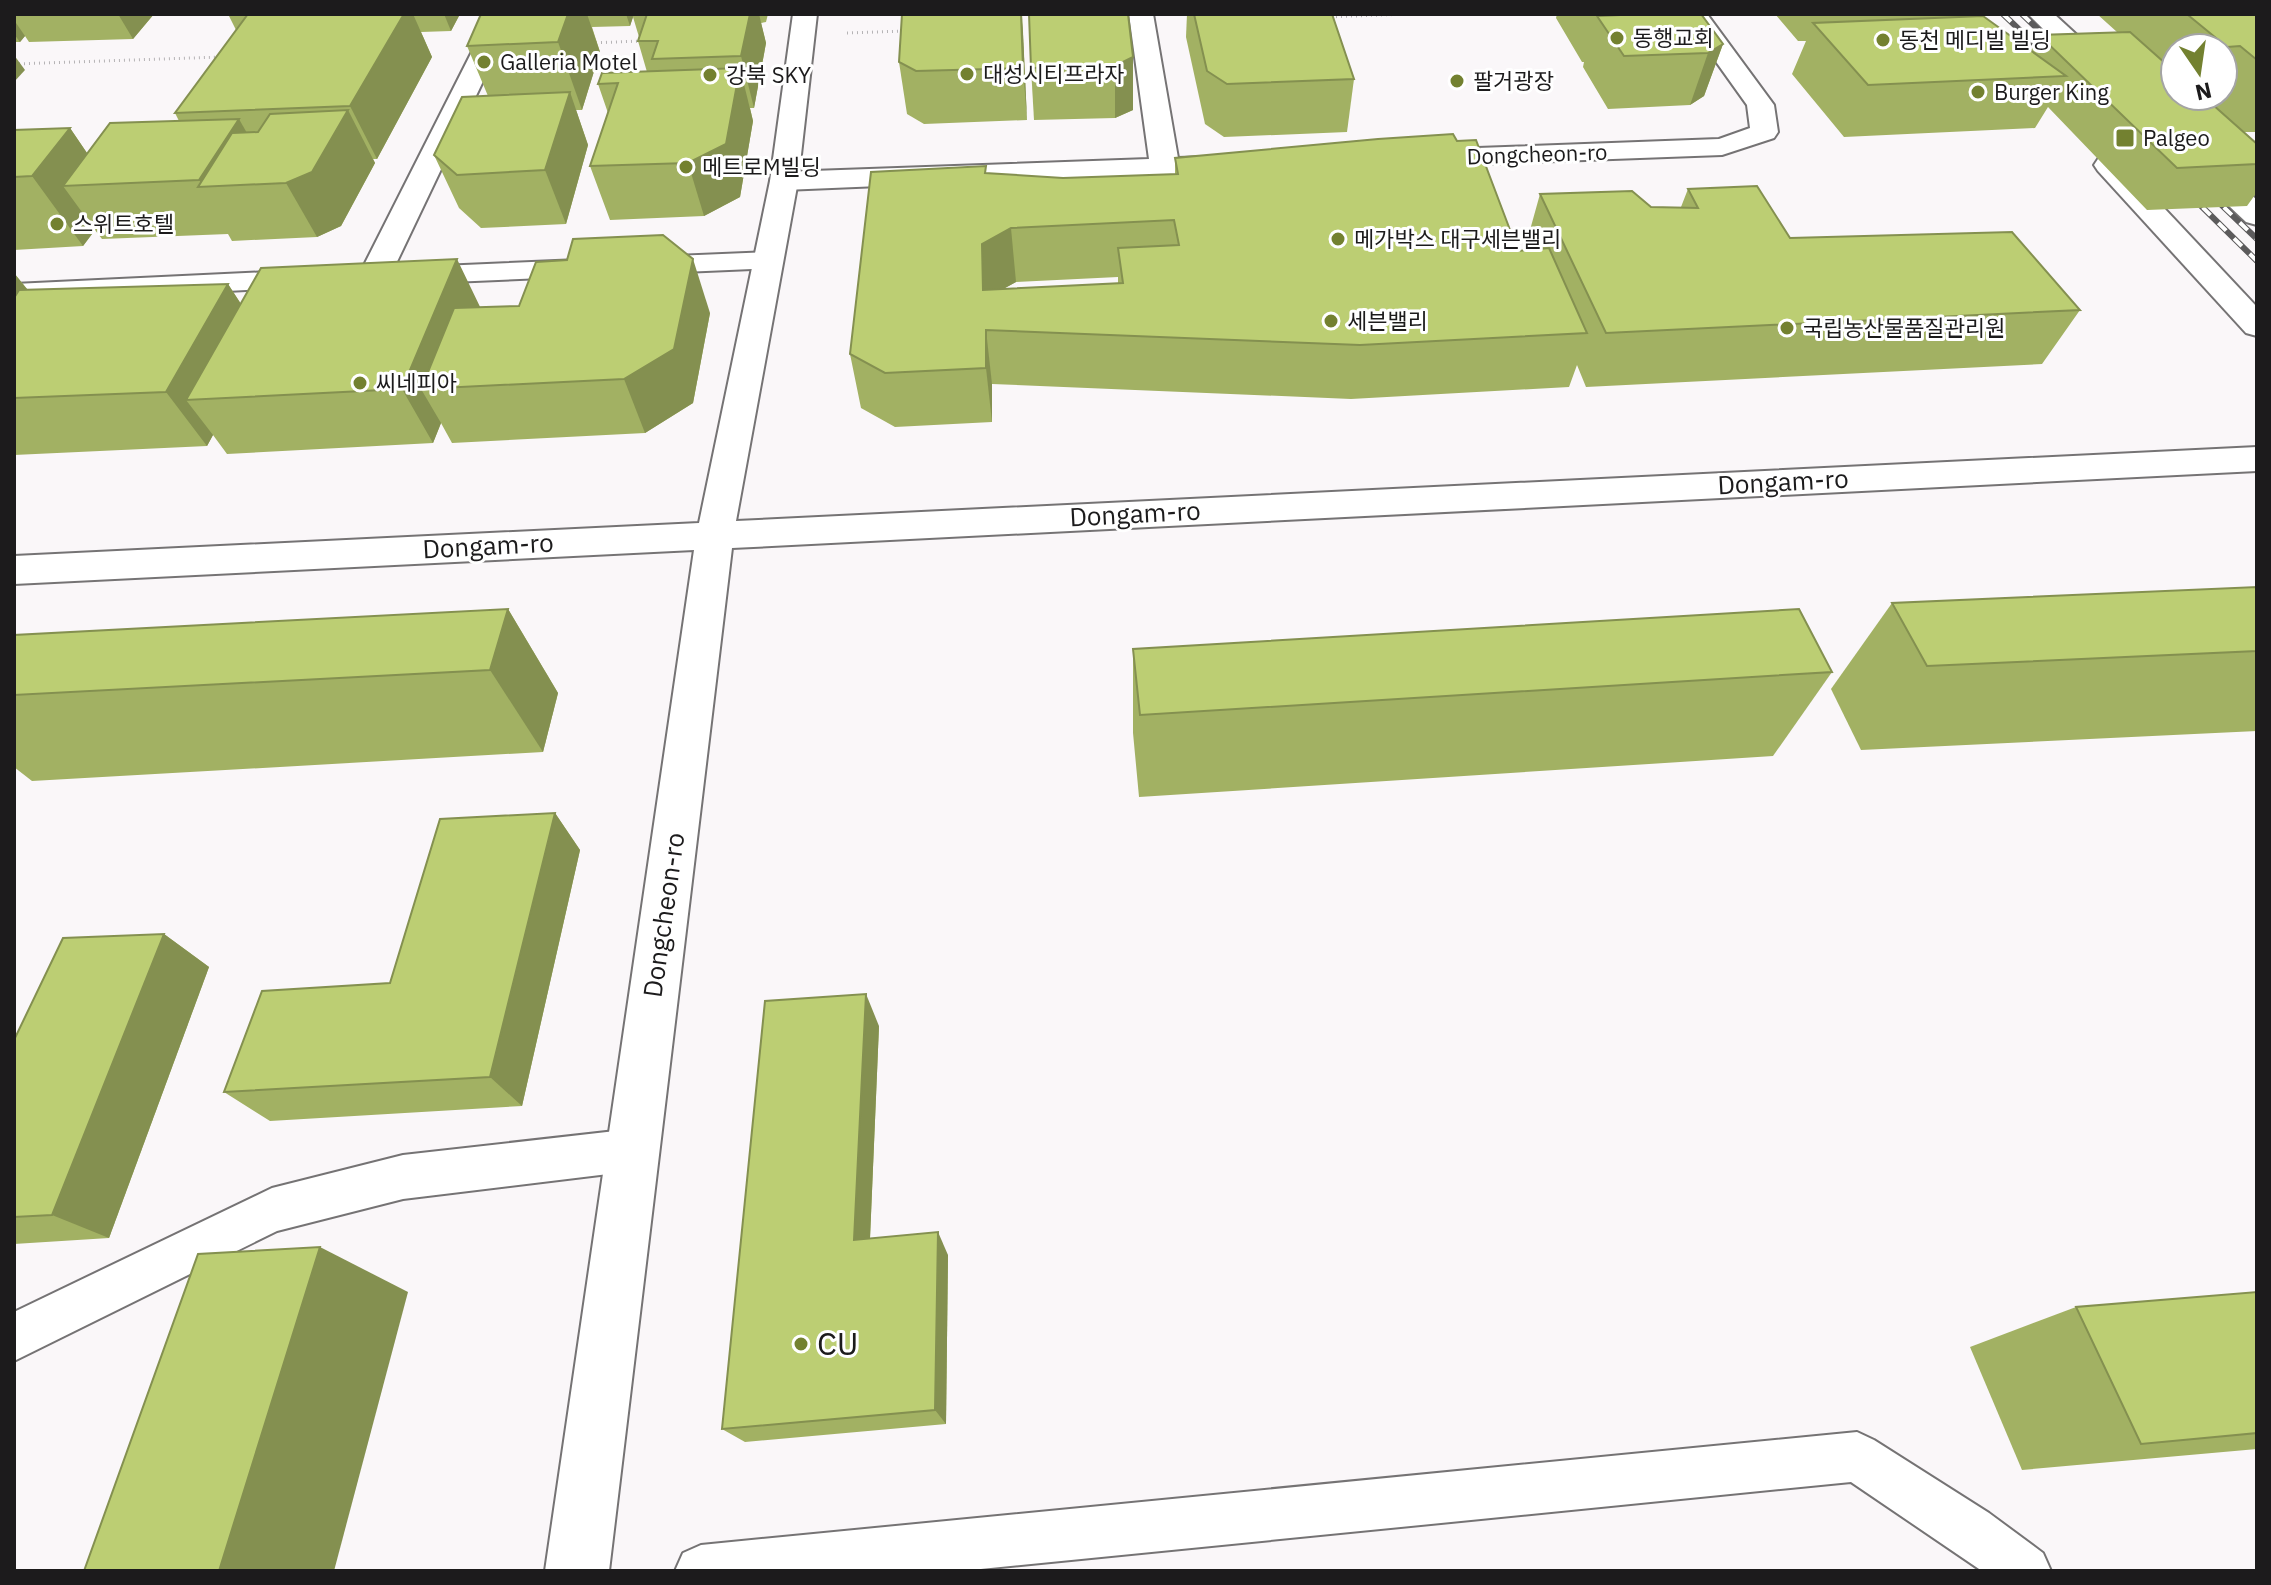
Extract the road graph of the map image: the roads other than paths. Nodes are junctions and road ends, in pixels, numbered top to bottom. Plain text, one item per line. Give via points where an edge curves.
1 (503, 14) edge
2 (1141, 14) edge
3 (1694, 14) edge
4 (2040, 14) edge
5 (803, 24) edge
6 (2120, 88) edge
7 (2093, 149) dead end
8 (2188, 152) edge
9 (1388, 160) edge
10 (1260, 164) edge
11 (1165, 168) junction
12 (784, 181) junction
13 (2257, 216) edge
14 (767, 261) junction
15 (374, 277) junction
16 (14, 293) edge
17 (2257, 326) edge
18 (2257, 459) edge
19 (715, 534) junction
20 (14, 570) edge
21 (633, 1150) junction
22 (14, 1337) edge
23 (577, 1571) edge
24 (701, 1571) edge
25 (2025, 1571) edge

1 - 15 street
2 - 11 street
3 - 9 street, Dongcheon-ro via 1760,105 1764,132 1722,147
4 - 6 street
5 - 12 street, Dongcheon-ro
7 - 17 street
8 - 13 street
10 - 11 street
11 - 12 street
12 - 14 street, Dongcheon-ro
14 - 15 street
14 - 19 street, Dongcheon-ro
15 - 16 street
18 - 19 street, Dongam-ro
19 - 20 street, Dongam-ro
19 - 21 street, Dongcheon-ro
21 - 22 lane via 403,1177 272,1210
21 - 23 street, Dongcheon-ro
24 - 25 lane via 1857,1457

